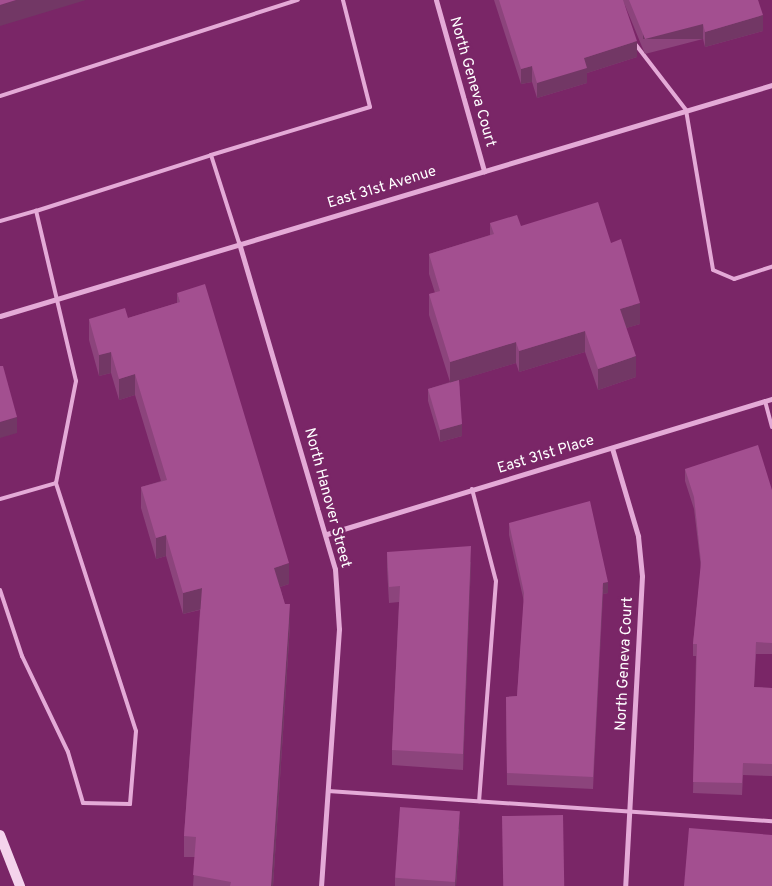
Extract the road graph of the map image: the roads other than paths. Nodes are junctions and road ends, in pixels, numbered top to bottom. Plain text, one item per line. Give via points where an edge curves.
1 (298, 0) edge
2 (343, 0) edge
3 (436, 0) edge
4 (632, 34) edge
5 (772, 85) edge
6 (0, 96) edge
7 (686, 110) junction
8 (211, 154) junction
9 (484, 170) junction
10 (36, 211) junction
11 (0, 221) edge
12 (239, 244) junction
13 (772, 267) edge
14 (59, 298) junction
15 (0, 316) edge
16 (772, 399) edge
17 (765, 402) junction
18 (772, 427) edge
19 (612, 448) junction
20 (56, 483) junction
21 (472, 490) junction
22 (0, 499) edge
23 (326, 534) junction
24 (0, 590) edge
25 (328, 790) junction
26 (479, 801) junction
27 (629, 811) junction
28 (772, 821) edge
29 (0, 835) edge
30 (20, 886) edge
31 (321, 886) edge
32 (625, 886) edge

1 - 6 lane
2 - 8 lane via 370,107
3 - 9 street, North Geneva Court
4 - 7 lane via 637,51
5 - 7 street, East 31st Avenue
7 - 9 street, East 31st Avenue
7 - 13 lane via 713,270 734,279
8 - 10 lane
8 - 12 lane
9 - 12 street, East 31st Avenue
10 - 11 lane
10 - 14 lane
12 - 14 street, East 31st Avenue
12 - 23 street, North Hanover Street
14 - 15 street, East 31st Avenue
14 - 20 lane via 76,381
16 - 17 street, East 31st Place
17 - 18 lane
17 - 19 street, East 31st Place
19 - 21 street, East 31st Place
19 - 27 street, North Geneva Court via 638,536 642,576
20 - 22 lane
20 - 24 lane via 136,731 130,804 83,803 68,752 22,656
21 - 23 street, East 31st Place
21 - 26 lane via 496,580
23 - 25 street, North Hanover Street via 335,569 339,629
25 - 26 lane
25 - 31 street, North Hanover Street
26 - 27 lane
27 - 28 lane
27 - 32 street, North Geneva Court
29 - 30 main road

